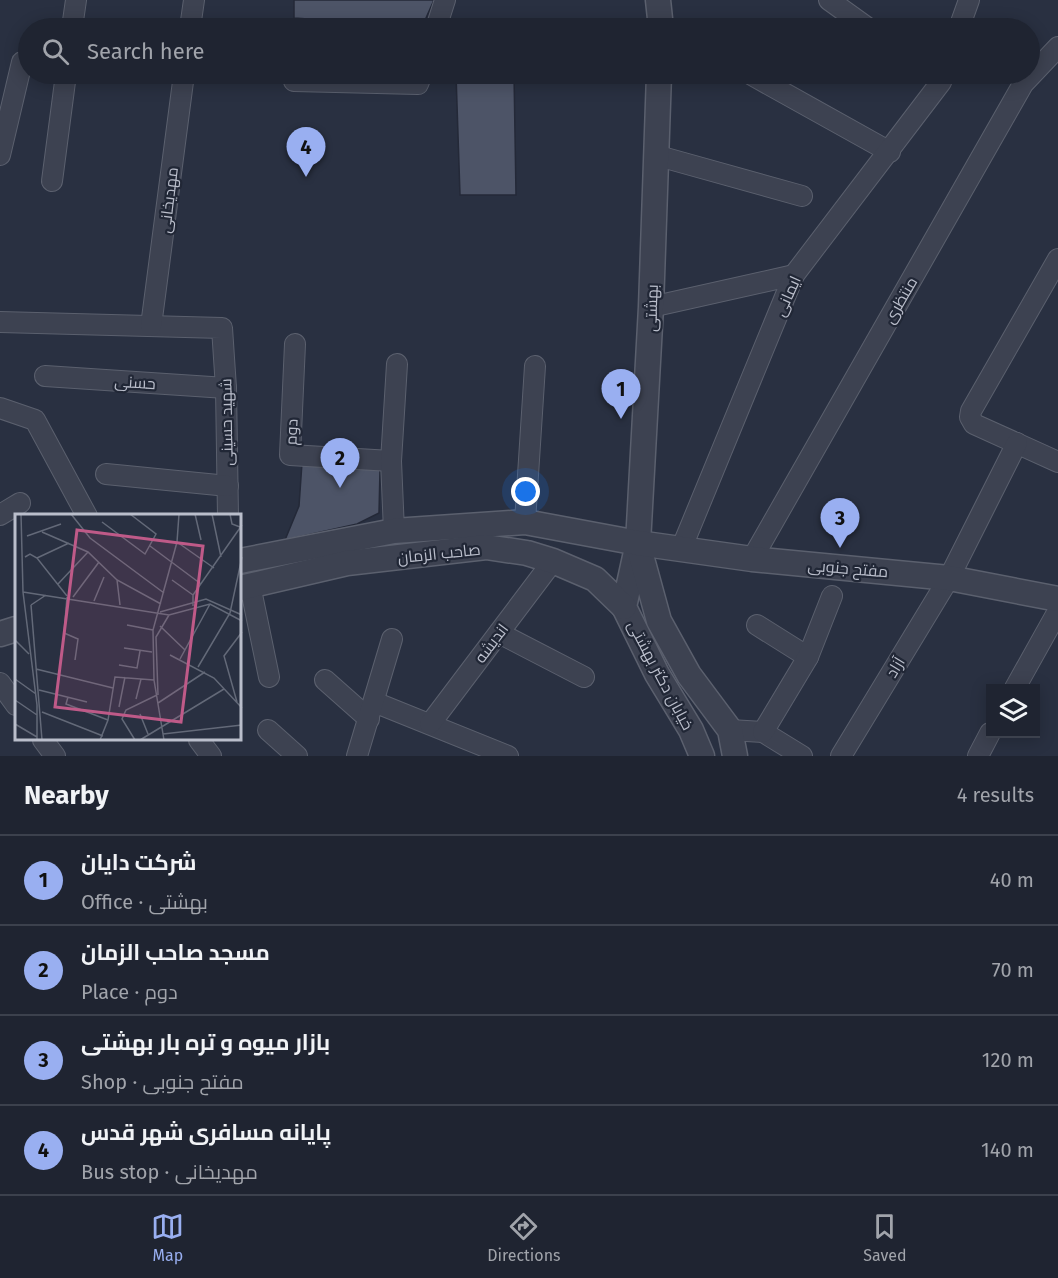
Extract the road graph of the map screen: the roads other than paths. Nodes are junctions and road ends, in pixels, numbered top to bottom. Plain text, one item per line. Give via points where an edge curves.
1 (76, 0) edge
2 (194, 0) edge
3 (445, 0) edge
4 (830, 0) edge
5 (969, 0) edge
6 (73, 18) edge
7 (191, 18) edge
8 (439, 18) edge
9 (854, 18) edge
10 (963, 18) edge
11 (1058, 47) edge
12 (1040, 66) edge
13 (18, 79) edge
14 (65, 84) edge
15 (183, 84) edge
16 (659, 84) edge
17 (768, 84) edge
18 (933, 84) edge
19 (1023, 84) edge
20 (890, 152) junction
21 (0, 155) edge
22 (655, 155) junction
23 (52, 181) dead end
24 (802, 196) dead end
25 (1058, 259) edge
26 (794, 275) junction
27 (651, 307) junction
28 (0, 322) edge
29 (151, 326) junction
30 (295, 344) dead end
31 (397, 364) dead end
32 (535, 366) dead end
33 (45, 376) dead end
34 (226, 388) junction
35 (0, 408) edge
36 (1017, 443) junction
37 (391, 461) junction
38 (1058, 462) edge
39 (106, 474) dead end
40 (228, 486) junction
41 (20, 503) dead end
42 (86, 514) edge
43 (228, 514) edge
44 (0, 515) edge
45 (525, 522) junction
46 (394, 531) junction
47 (638, 543) junction
48 (682, 547) junction
49 (752, 560) junction
50 (242, 561) edge
51 (553, 561) junction
52 (949, 578) junction
53 (245, 586) edge
54 (832, 596) dead end
55 (1058, 599) edge
56 (624, 607) junction
57 (1058, 611) edge
58 (757, 625) dead end
59 (15, 629) edge
60 (499, 633) junction
61 (0, 634) edge
62 (392, 639) dead end
63 (808, 657) junction
64 (584, 677) dead end
65 (269, 678) dead end
66 (325, 680) dead end
67 (0, 683) edge
68 (1017, 684) edge
69 (15, 704) edge
70 (371, 711) junction
71 (430, 724) junction
72 (268, 730) dead end
73 (730, 730) junction
74 (763, 732) junction
75 (987, 738) edge
76 (44, 741) edge
77 (200, 741) edge
78 (699, 749) edge
79 (55, 756) edge
80 (211, 756) edge
81 (297, 756) edge
82 (357, 756) edge
83 (508, 756) edge
84 (735, 756) edge
85 (802, 756) edge
86 (841, 756) edge
87 (978, 756) edge

1 - 6 street
2 - 7 street
3 - 8 street
4 - 9 street
5 - 10 street
11 - 12 street, منتظری
13 - 21 street
14 - 23 street
15 - 29 street, مهدیخانی
16 - 22 street, بهشتی
17 - 20 street
18 - 20 street, ایمانی
19 - 49 street, منتظری
20 - 26 street, ایمانی
22 - 24 street
22 - 27 street, بهشتی
25 - 36 street via 971,411 974,424
26 - 27 street
26 - 48 street, ایمانی
27 - 47 street, بهشتی
28 - 29 street
29 - 34 street, شهید حسینی via 222,328
30 - 37 street, دوم via 290,455
31 - 37 street
32 - 45 street
33 - 34 street, حسنی
34 - 40 street, شهید حسینی
35 - 42 street via 35,420
36 - 38 street
36 - 52 street, آزاد
37 - 46 street
39 - 40 street
40 - 43 street, شهید حسینی
41 - 44 street
45 - 46 street, صاحب الزمان
45 - 47 street, صاحب الزمان
46 - 50 street, صاحب الزمان
47 - 48 street, مفتح جنوبی
47 - 56 street, خیابان دکتر بهشتی
47 - 73 street, خیابان دکتر بهشتی via 659,621 689,675
48 - 49 street, مفتح جنوبی
49 - 52 street, مفتح جنوبی
51 - 53 street, صاحب الزمان via 486,547 347,563
51 - 56 street, صاحب الزمان via 595,579
51 - 60 street, اندیشه
52 - 55 street, مفتح جنوبی
52 - 86 street, آزاد
53 - 65 street
54 - 63 street
56 - 78 street, خیابان دکتر بهشتی
57 - 68 street
58 - 63 street
59 - 61 street
60 - 64 street
60 - 71 street, اندیشه
62 - 70 street
63 - 74 street
66 - 70 street
67 - 69 street
70 - 71 street
70 - 82 street
71 - 83 street
72 - 81 street
73 - 74 street
73 - 78 street
73 - 84 street, خیابان دکتر بهشتی
74 - 85 street
75 - 87 street
76 - 79 street
77 - 80 street

